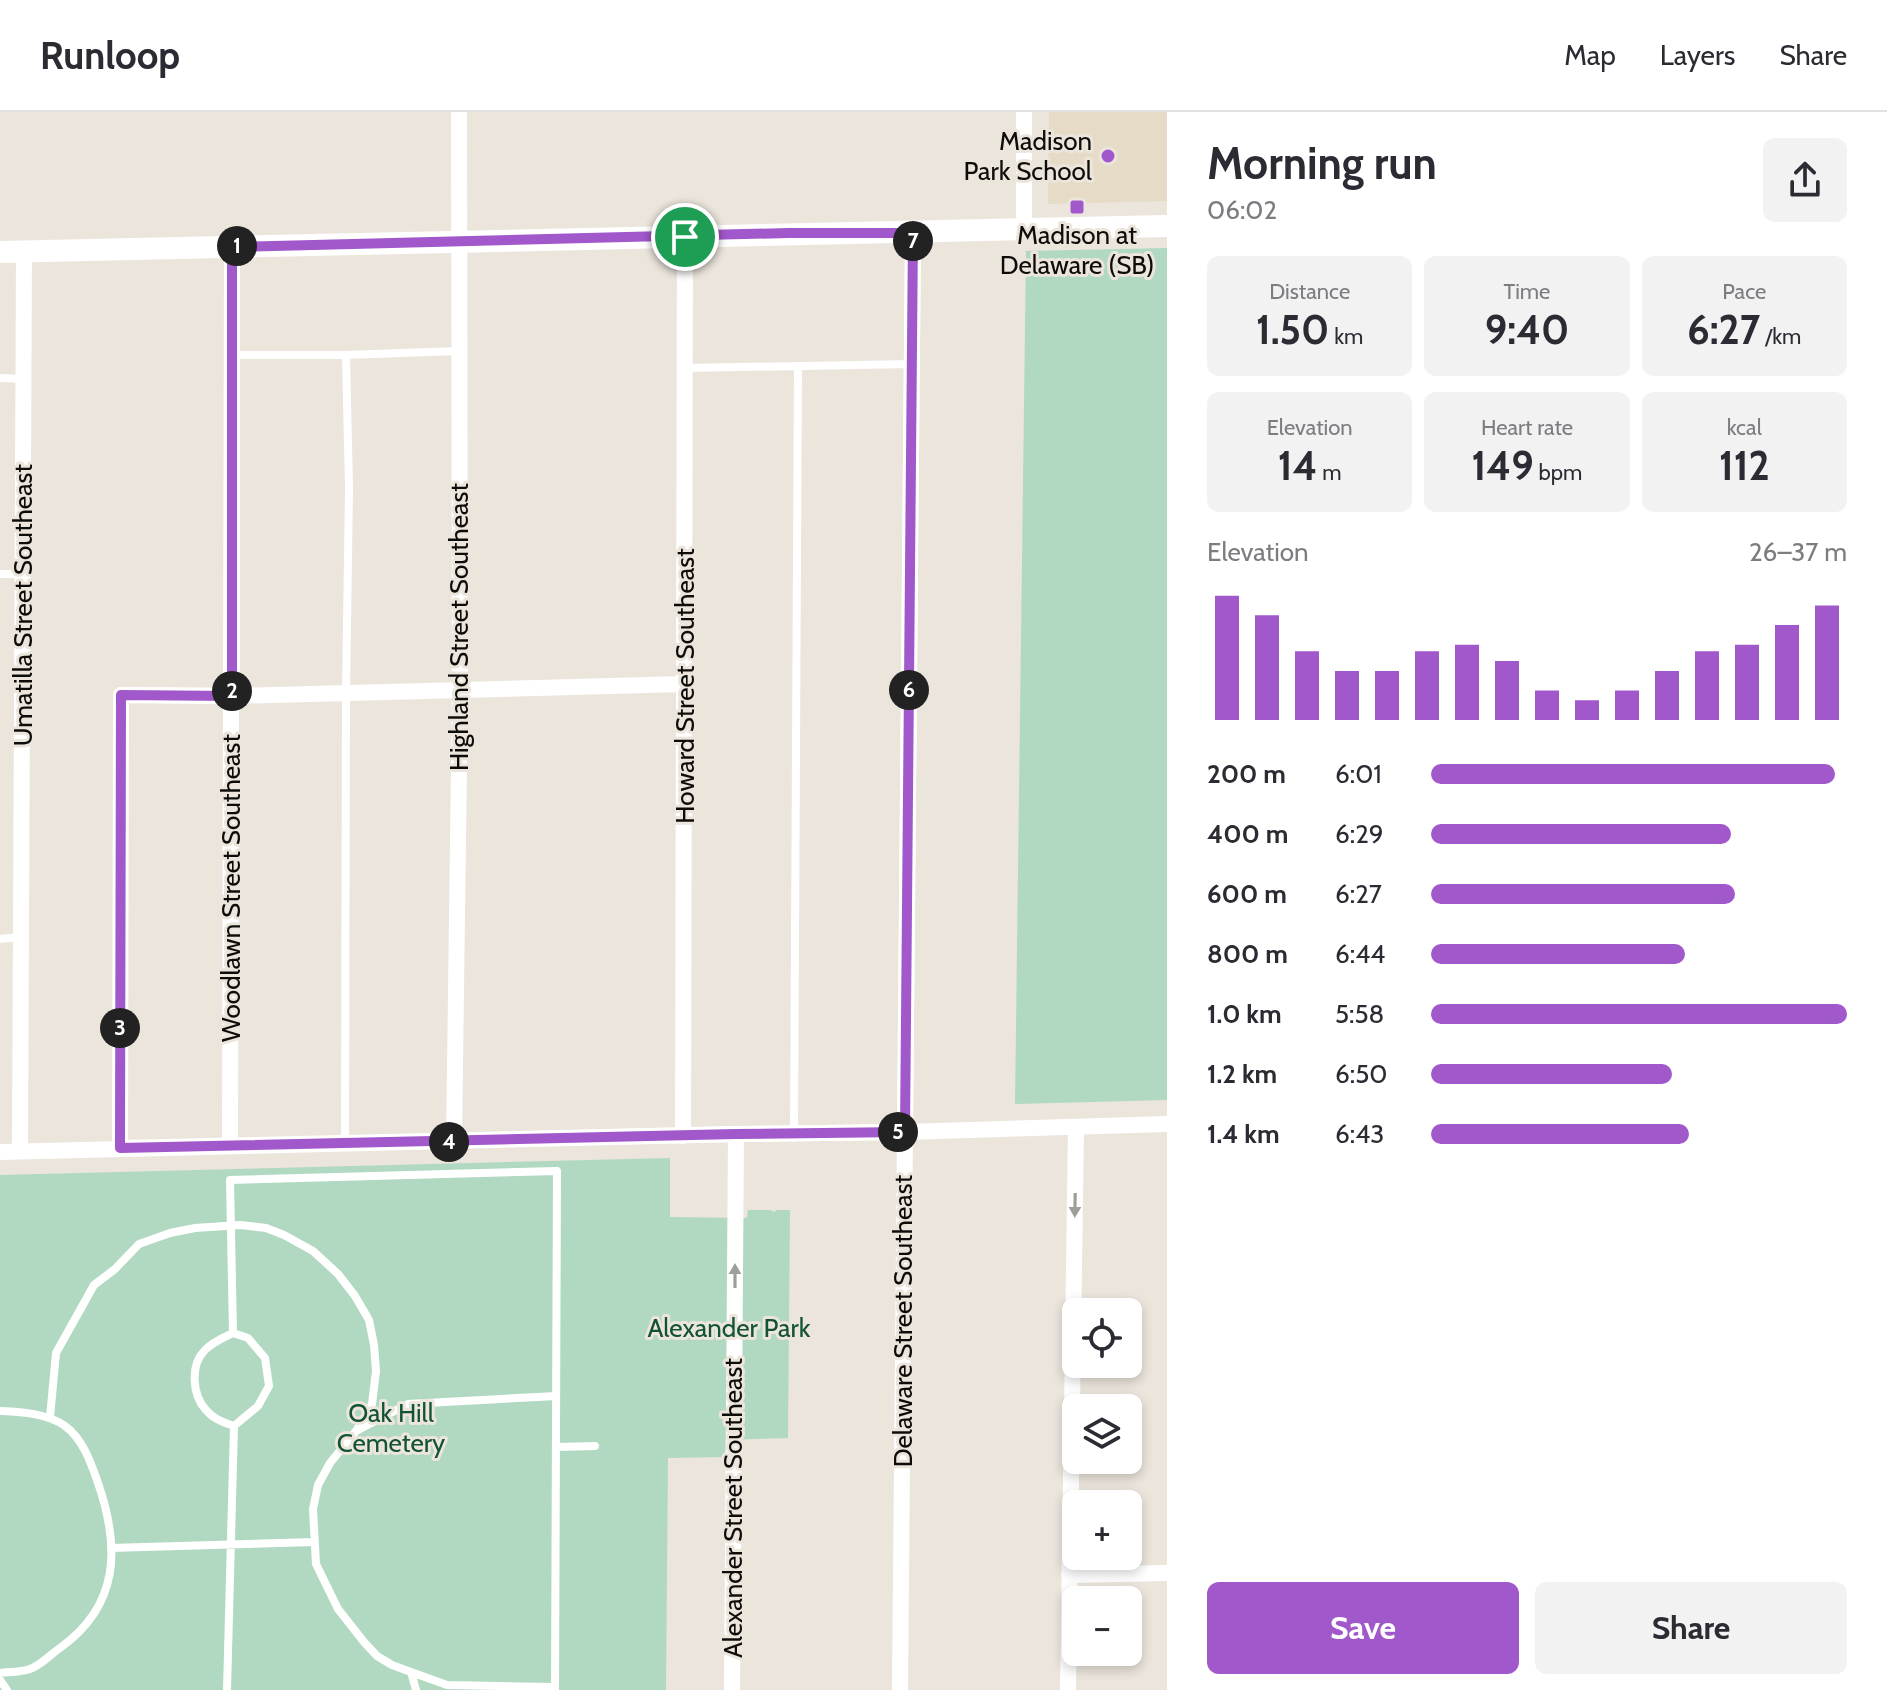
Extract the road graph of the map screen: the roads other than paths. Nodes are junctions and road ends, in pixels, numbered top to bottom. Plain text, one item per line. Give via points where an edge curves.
1 (459, 112) edge
2 (1024, 112) edge
3 (1167, 226) edge
4 (1024, 229) junction
5 (913, 233) junction
6 (685, 237) junction
7 (458, 241) junction
8 (232, 247) junction
9 (24, 251) junction
10 (0, 252) edge
11 (459, 351) junction
12 (232, 355) junction
13 (346, 355) junction
14 (911, 364) junction
15 (798, 366) junction
16 (685, 368) junction
17 (0, 378) edge
18 (23, 379) junction
19 (0, 574) edge
20 (23, 574) junction
21 (685, 684) junction
22 (460, 690) junction
23 (346, 693) junction
24 (121, 695) joint
25 (232, 696) junction
26 (21, 937) junction
27 (0, 939) edge
28 (1167, 1124) edge
29 (1076, 1127) junction
30 (905, 1132) junction
31 (736, 1134) junction
32 (794, 1134) junction
33 (683, 1136) junction
34 (454, 1142) junction
35 (345, 1143) junction
36 (230, 1145) junction
37 (120, 1148) junction
38 (20, 1151) junction
39 (0, 1152) edge
40 (230, 1226) junction
41 (233, 1333) junction
42 (556, 1396) junction
43 (0, 1411) edge
44 (50, 1417) junction
45 (234, 1426) junction
46 (356, 1431) junction
47 (595, 1446) dead end
48 (556, 1447) junction
49 (314, 1542) junction
50 (231, 1545) junction
51 (111, 1548) junction
52 (1167, 1573) edge
53 (1069, 1575) junction
54 (411, 1672) junction
55 (0, 1673) edge
56 (0, 1680) edge
57 (555, 1688) edge
58 (7, 1690) edge
59 (227, 1690) edge
60 (416, 1690) edge
61 (732, 1690) edge
62 (900, 1690) edge
63 (1068, 1690) edge

1 - 7 street, Highland Street Southeast
2 - 4 street
3 - 4 street
4 - 5 street
5 - 6 street
5 - 14 street, Delaware Street Southeast
6 - 7 street
6 - 16 street, Howard Street Southeast
7 - 8 street
7 - 11 street, Highland Street Southeast
8 - 9 street
8 - 12 street, Woodlawn Street Southeast
9 - 10 street
9 - 18 street, Umatilla Street Southeast
11 - 13 lane
11 - 22 street, Highland Street Southeast
12 - 13 lane
12 - 25 street, Woodlawn Street Southeast
13 - 23 lane
14 - 15 lane
14 - 30 street, Delaware Street Southeast
15 - 16 lane
15 - 32 lane
16 - 21 street, Howard Street Southeast
17 - 18 lane
18 - 20 street, Umatilla Street Southeast
19 - 20 lane
20 - 26 street, Umatilla Street Southeast
21 - 22 street
21 - 33 street, Howard Street Southeast
22 - 23 street
22 - 34 street, Highland Street Southeast
23 - 25 street
23 - 35 lane
24 - 25 street
24 - 37 lane
25 - 36 street, Woodlawn Street Southeast
26 - 27 lane
26 - 38 street, Umatilla Street Southeast
28 - 29 street
29 - 30 street
29 -> 53 street
30 - 32 street
30 - 62 street, Delaware Street Southeast
31 - 32 street
31 - 33 street
61 -> 31 street, Alexander Street Southeast
33 - 34 street
34 - 35 street
35 - 36 street
36 - 37 street
37 - 38 street
38 - 39 street
40 - 41 lane
40 - 42 lane via 230,1180 557,1171
40 - 44 lane via 195,1228 139,1244 94,1285 56,1353
40 - 46 lane via 266,1228 294,1240 313,1251 355,1296 369,1320 376,1371 372,1404
41 - 45 lane via 248,1338 265,1358 269,1386 258,1406
41 - 45 lane via 202,1352 195,1370 196,1394 206,1411
42 - 46 lane via 408,1404
42 - 48 lane
43 - 44 lane
44 - 51 lane via 67,1427 89,1458 107,1510
45 - 50 lane
46 - 49 lane via 318,1485
47 - 48 lane
48 - 57 lane
49 - 50 lane
49 - 54 lane via 316,1564 338,1609 377,1656
50 - 51 lane
50 - 59 lane
51 - 55 lane via 105,1593 76,1636 30,1669
52 - 53 street
53 - 63 street
54 - 57 lane via 447,1685
54 - 60 lane
56 - 58 lane

